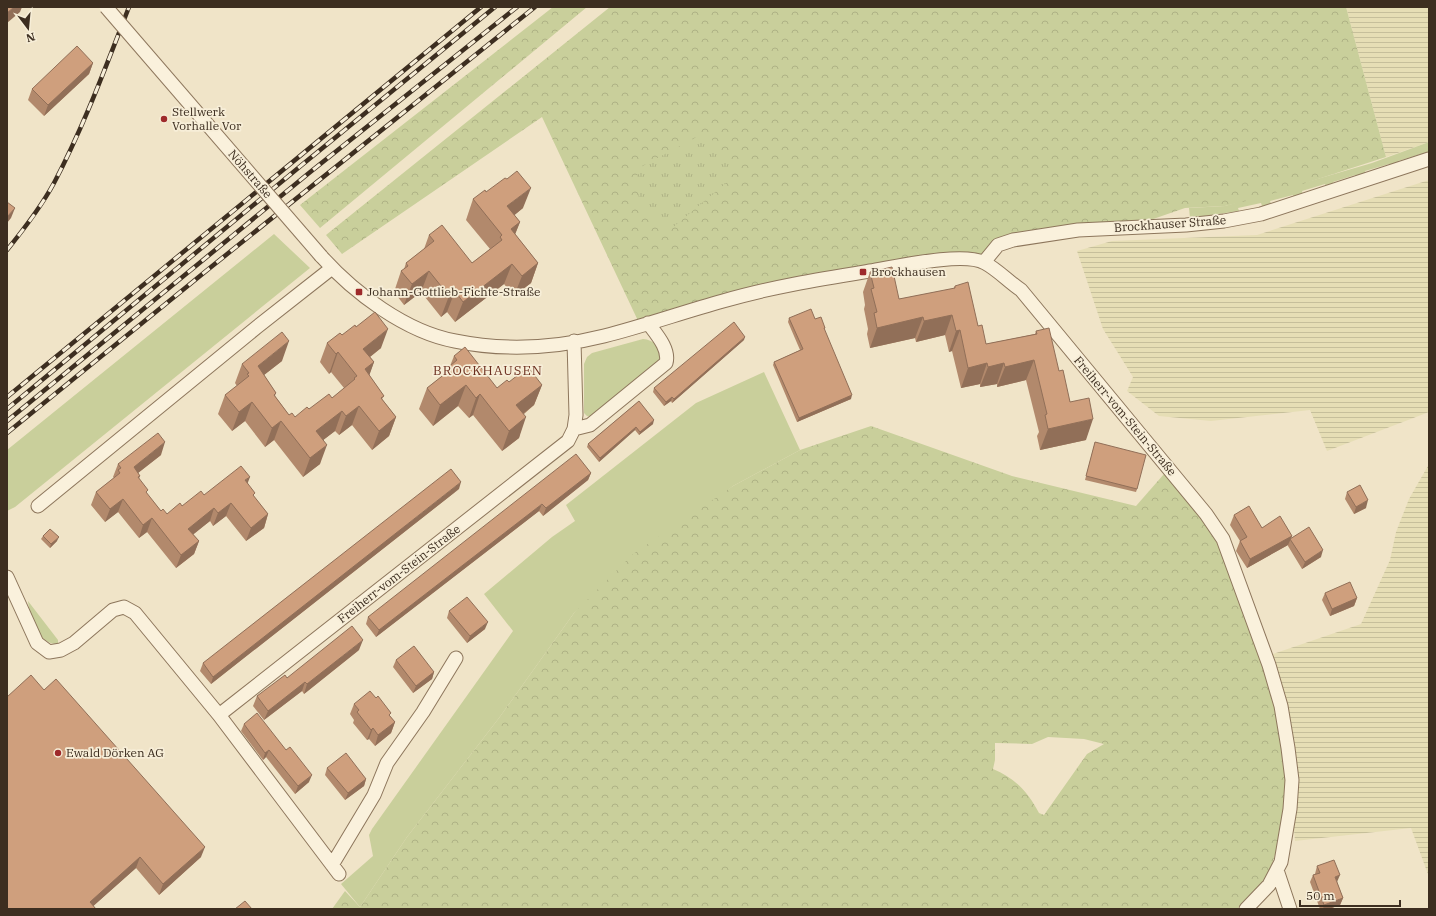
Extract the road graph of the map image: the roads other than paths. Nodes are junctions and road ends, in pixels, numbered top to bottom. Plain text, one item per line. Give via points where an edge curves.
1 (106, 7) edge
2 (1429, 159) edge
3 (984, 262) junction
4 (332, 268) junction
5 (648, 323) junction
6 (574, 341) junction
7 (574, 429) junction
8 (38, 506) dead end
9 (7, 577) edge
10 (456, 658) dead end
11 (220, 715) junction
12 (1277, 870) junction
13 (1246, 909) edge
14 (1290, 909) edge

1 - 4 street, Nöhstraße, bridge
2 - 3 street, Brockhauser Straße via 1260,214 1201,224 1078,230 1013,240 998,245
3 - 5 street, Freiherr-vom-Stein-Straße via 962,259 927,262 766,290
3 - 12 street, Freiherr-vom-Stein-Straße via 1021,290 1206,514 1223,539 1269,665 1281,706 1288,748 1292,780 1290,810 1281,862
4 - 6 street, Freiherr-vom-Stein-Straße via 359,292 413,327 454,341 499,347 537,347
4 - 8 street
5 - 6 street, Freiherr-vom-Stein-Straße
5 - 7 street via 665,349 668,356 666,363 590,425
6 - 7 street
7 - 11 street, Freiherr-vom-Stein-Straße via 568,441
9 - 11 street via 37,643 49,652 61,650 74,643 113,610 124,607 134,613
10 - 11 street via 388,763 336,869
12 - 13 street, Freiherr-vom-Stein-Straße via 1269,885
12 - 14 street

